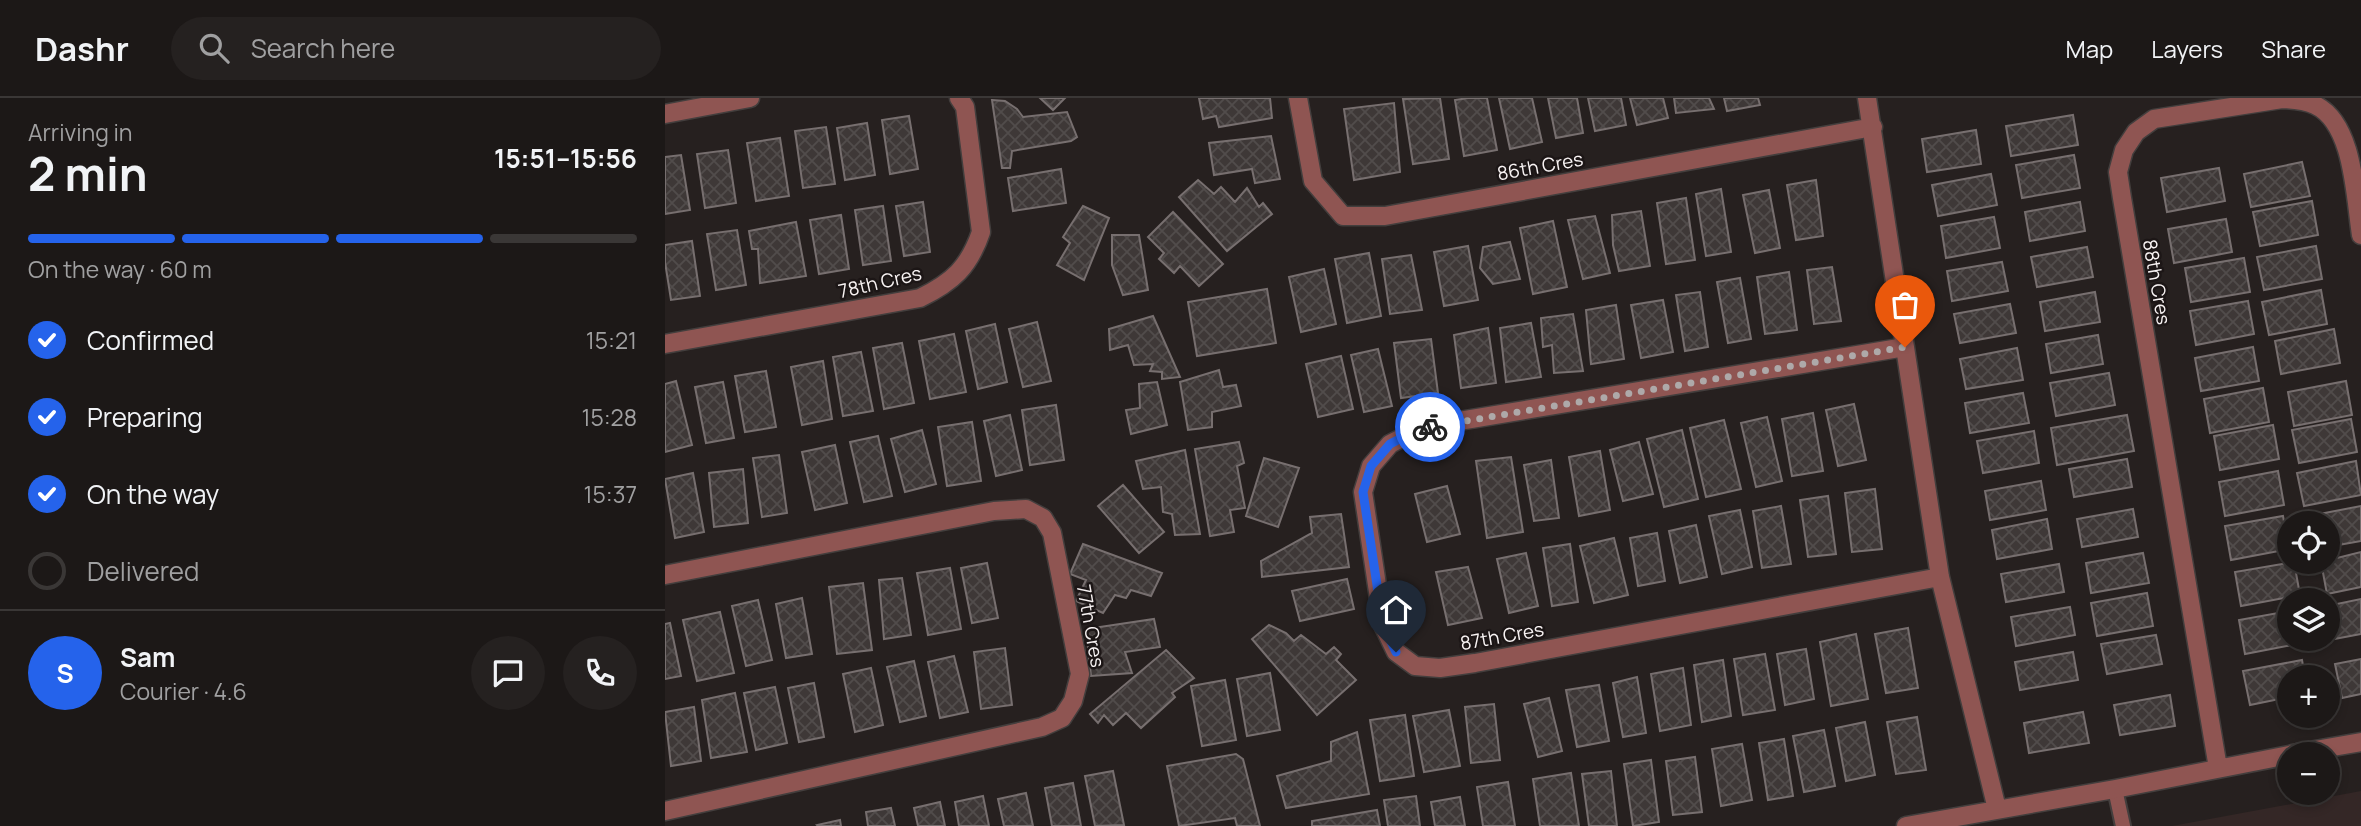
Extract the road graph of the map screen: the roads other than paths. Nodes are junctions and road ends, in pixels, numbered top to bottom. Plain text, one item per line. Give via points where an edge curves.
1 (750, 98) edge
2 (960, 98) edge
3 (1298, 98) edge
4 (1867, 98) edge
5 (665, 114) edge
6 (1873, 127) junction
7 (2361, 235) edge
8 (665, 344) edge
9 (1905, 347) junction
10 (665, 575) edge
11 (1940, 577) junction
12 (2361, 742) edge
13 (2340, 746) edge
14 (2277, 757) edge
15 (2218, 768) junction
16 (2115, 789) junction
17 (1997, 809) junction
18 (665, 811) edge
19 (1906, 826) edge
20 (2123, 826) edge

1 - 5 street
2 - 8 street, 78th Cres via 965,107 981,232 962,270 943,287 920,298
3 - 6 street, 86th Cres via 1313,181 1343,216 1385,216
4 - 6 street
6 - 9 street
7 - 15 street, 88th Cres via 2343,133 2329,115 2302,100 2282,99 2154,119 2136,132 2124,150 2118,172
9 - 11 street
9 - 11 street, 87th Cres via 1453,422 1417,430 1390,444 1371,466 1363,492 1383,625 1396,652 1415,666 1440,668
10 - 18 street, 77th Cres via 964,516 1025,509 1043,518 1052,533 1080,674 1073,701 1062,718 1042,727
11 - 17 street
12 - 13 street
14 - 15 street
15 - 16 street
16 - 17 street
16 - 20 lane
17 - 19 street

